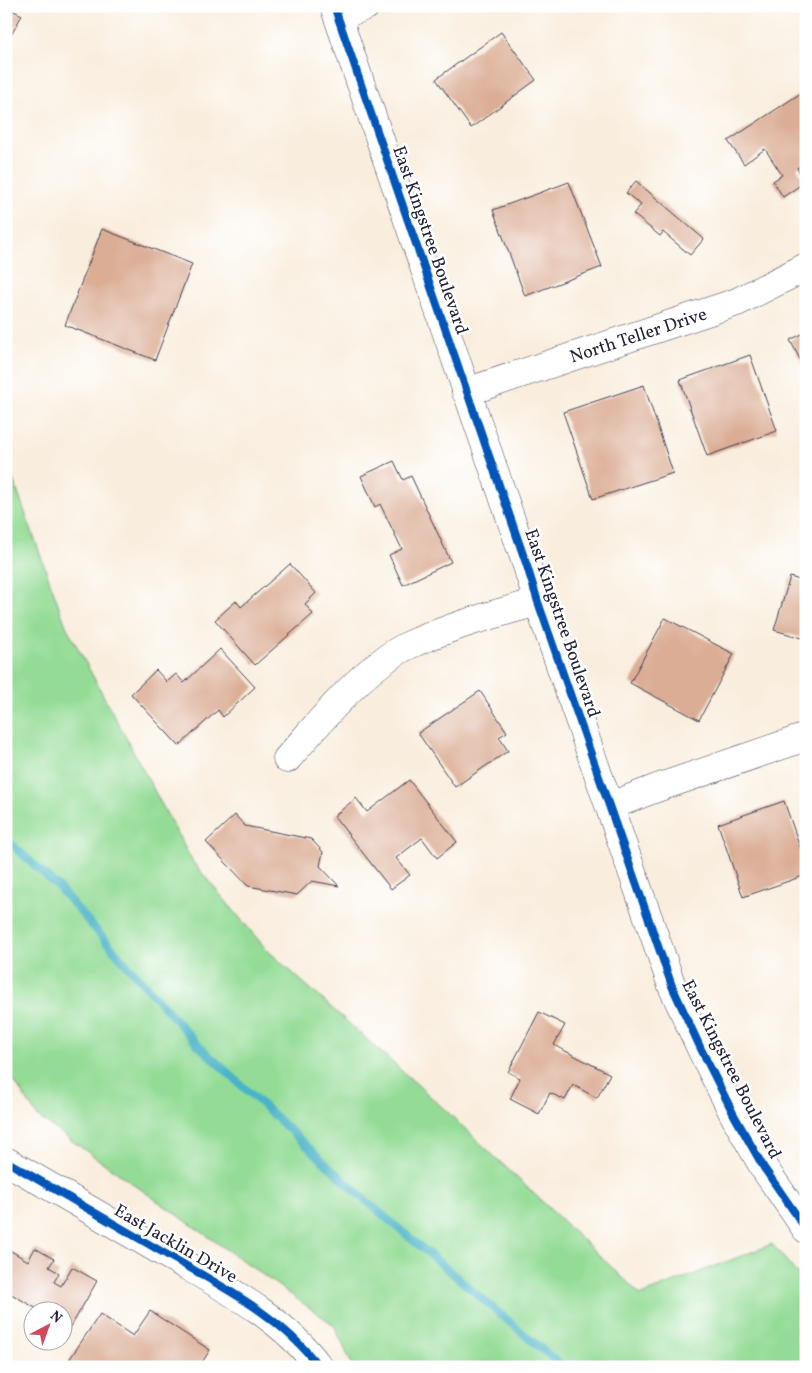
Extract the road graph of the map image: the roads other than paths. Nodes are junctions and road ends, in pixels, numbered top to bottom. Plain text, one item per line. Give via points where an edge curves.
1 (366, 6) edge
2 (337, 11) edge
3 (806, 267) edge
4 (466, 392) junction
5 (538, 602) junction
6 (806, 737) edge
7 (287, 760) dead end
8 (610, 806) junction
9 (6, 1161) edge
10 (806, 1229) edge
11 (319, 1367) edge

1 - 2 street
2 - 4 street, East Kingstree Boulevard
3 - 4 street, North Teller Drive via 737,302
4 - 5 street, East Kingstree Boulevard
5 - 7 street via 434,635 404,648 353,688
5 - 8 street, East Kingstree Boulevard
6 - 8 street
8 - 10 street, East Kingstree Boulevard via 672,986 700,1049 764,1168
9 - 11 street, East Jacklin Drive via 235,1294 277,1324 310,1354

